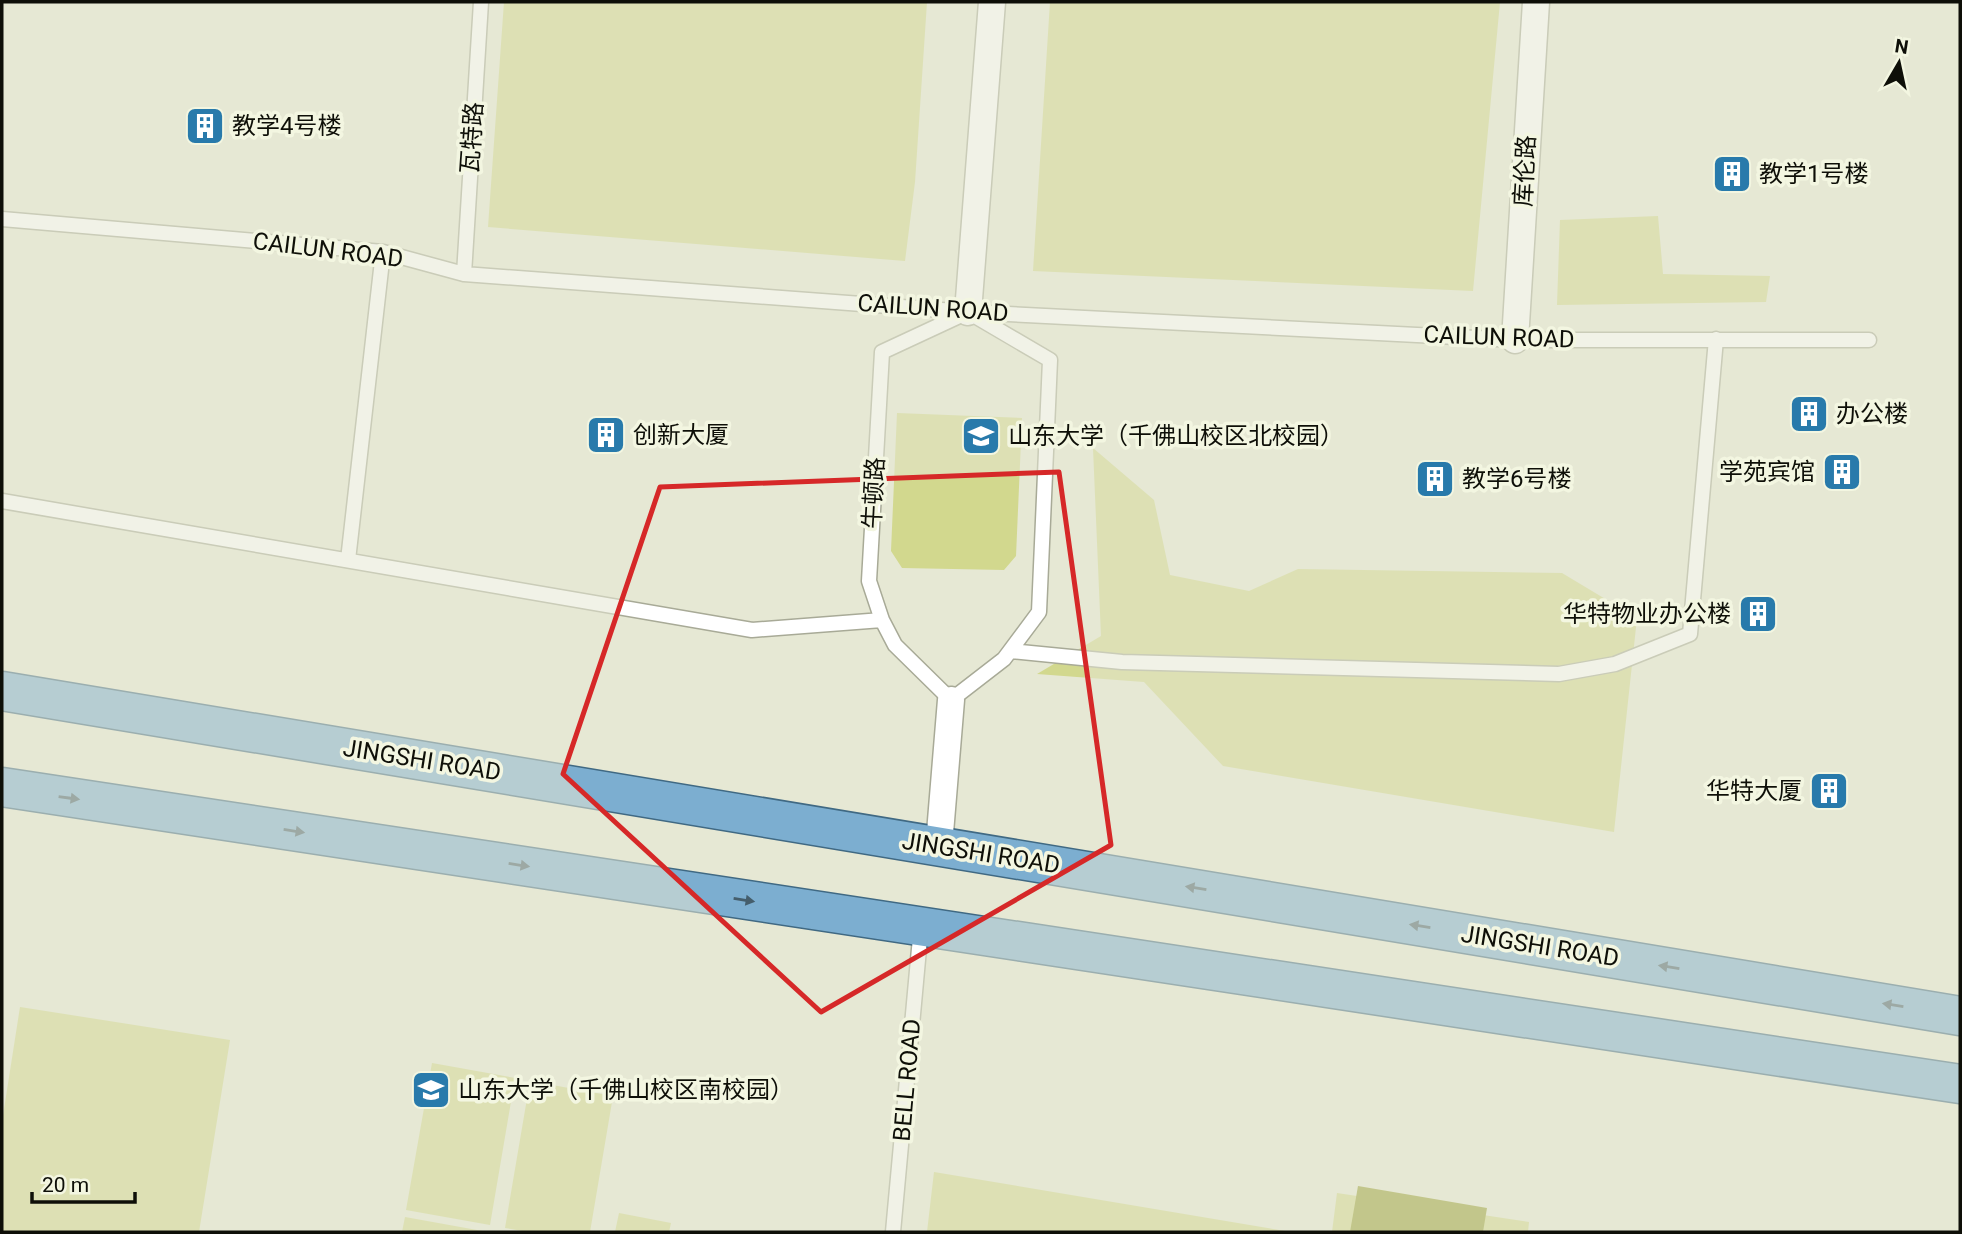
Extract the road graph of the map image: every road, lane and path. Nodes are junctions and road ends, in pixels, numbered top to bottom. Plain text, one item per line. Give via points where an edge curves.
1 (481, 2) edge
2 (992, 2) edge
3 (1535, 2) edge
4 (2, 219) edge
5 (383, 252) junction
6 (464, 274) junction
7 (968, 312) junction
8 (1716, 338) junction
9 (1515, 340) junction
10 (1869, 340) dead end
11 (2, 501) edge
12 (348, 561) junction
13 (882, 620) junction
14 (1011, 651) junction
15 (2, 691) edge
16 (951, 701) junction
17 (2, 787) edge
18 (939, 845) junction
19 (921, 927) junction
20 (1960, 1016) edge
21 (1960, 1084) edge
22 (893, 1232) edge

1 - 6 lane, 瓦特路
2 - 7 street
3 - 9 street, 库伦路
4 - 5 lane, CAILUN ROAD
5 - 6 lane, CAILUN ROAD
5 - 12 lane
6 - 7 lane, CAILUN ROAD
7 - 9 lane, CAILUN ROAD
7 - 13 lane, 牛顿路 via 882,352 869,581
7 - 14 lane via 1050,360 1039,612
8 - 9 lane, CAILUN ROAD
8 - 10 lane, CAILUN ROAD
8 - 14 lane via 1690,634 1615,664 1559,674 1122,662
11 - 12 lane
12 - 13 lane via 752,630
13 - 16 lane, 牛顿路 via 895,645
14 - 16 lane
15 - 18 highway, JINGSHI ROAD
16 - 18 street
17 -> 19 highway
20 -> 18 highway, JINGSHI ROAD
19 - 21 highway
19 - 22 lane, BELL ROAD

